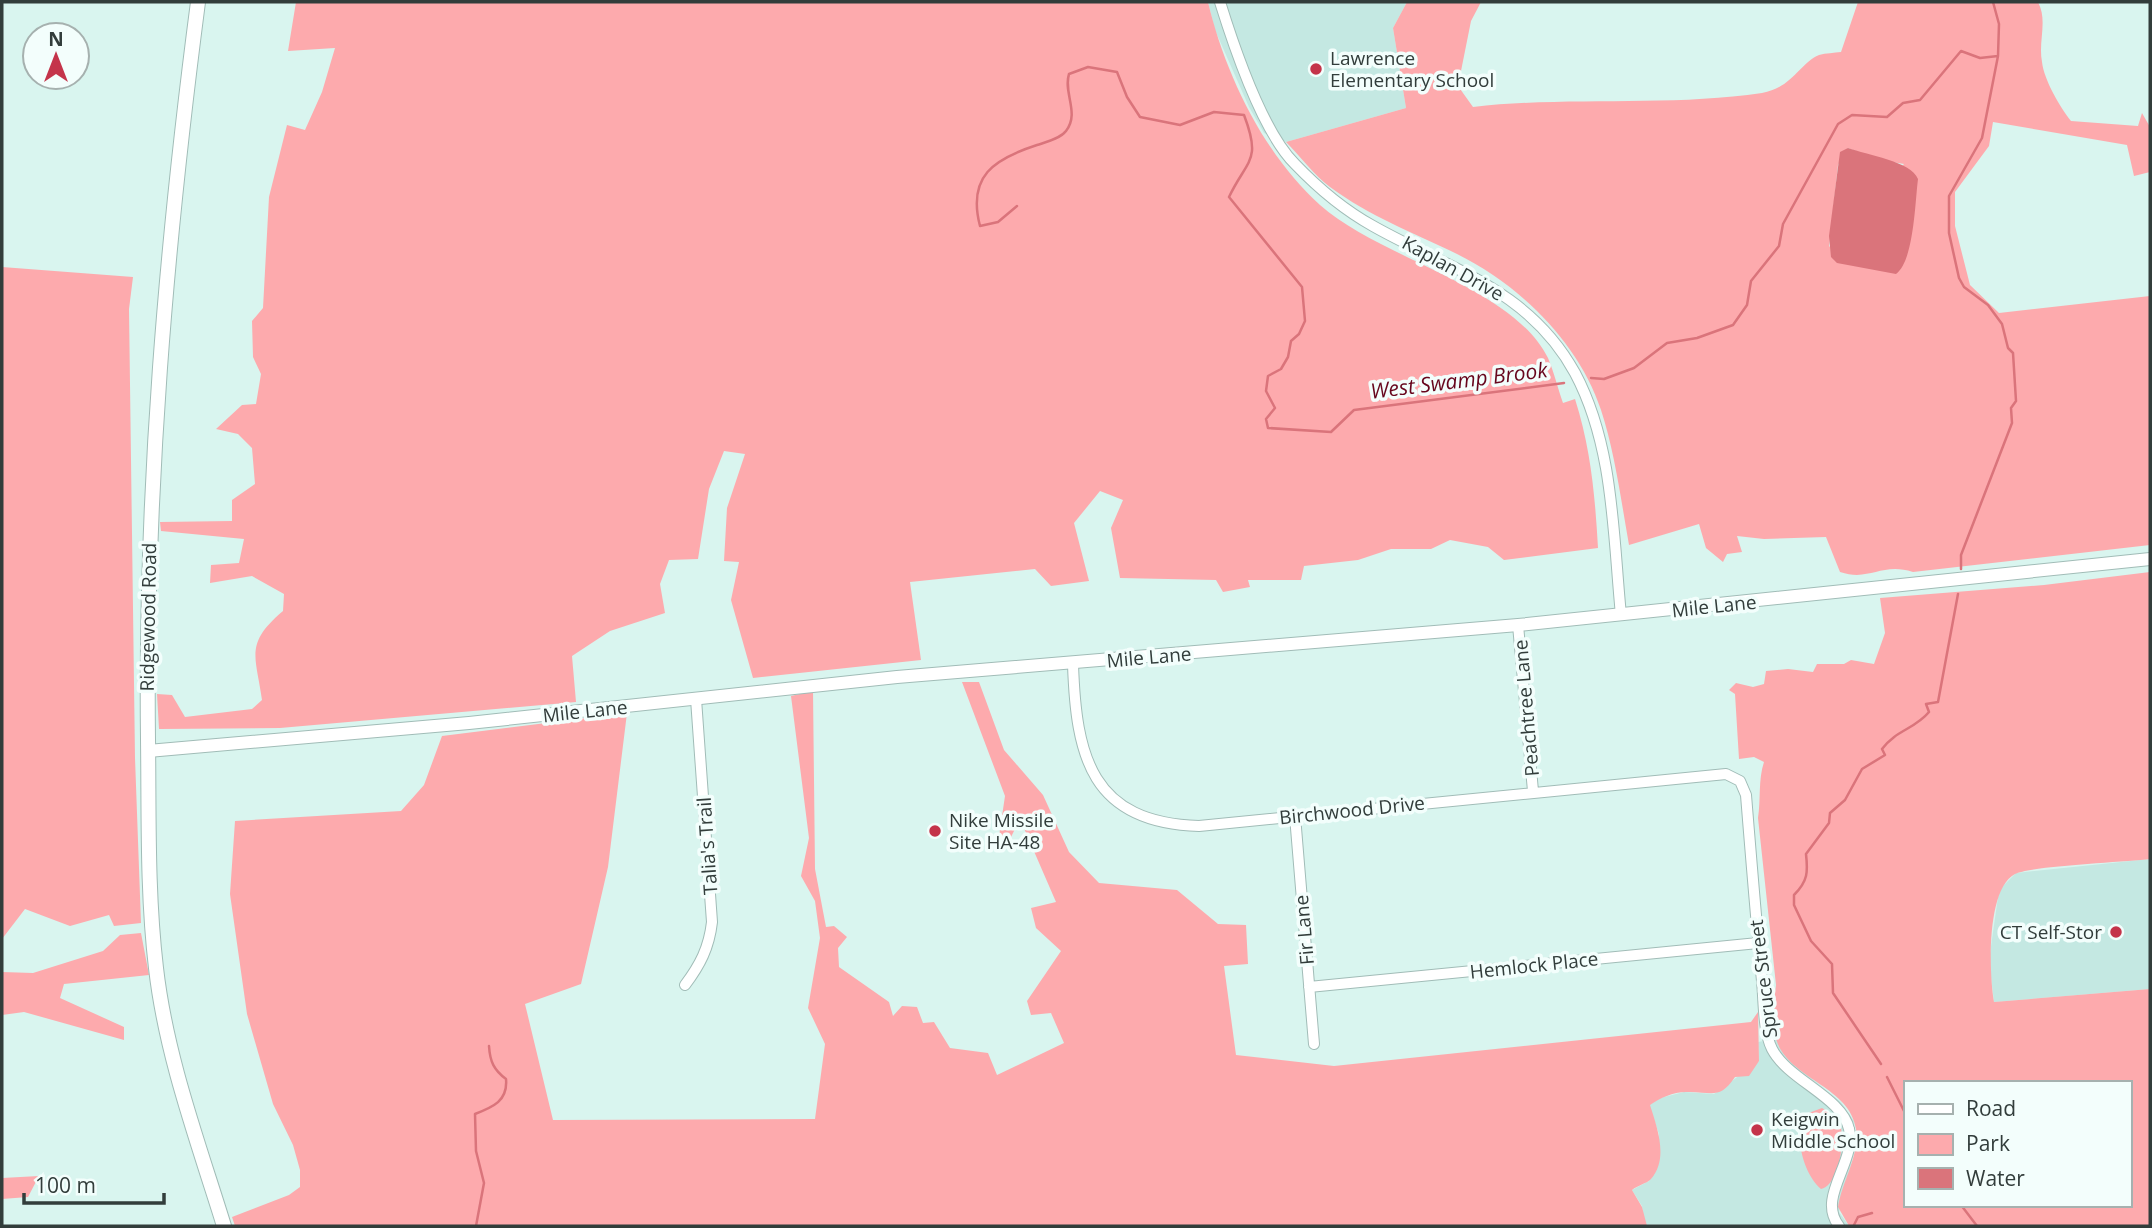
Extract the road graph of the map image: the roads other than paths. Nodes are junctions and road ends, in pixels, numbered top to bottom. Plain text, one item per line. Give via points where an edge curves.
1 (198, 2) edge
2 (1220, 2) edge
3 (2150, 559) edge
4 (1621, 615) junction
5 (1518, 625) junction
6 (1073, 664) junction
7 (696, 699) junction
8 (148, 751) junction
9 (1740, 781) joint
10 (1533, 791) junction
11 (1295, 816) junction
12 (1758, 943) junction
13 (685, 985) dead end
14 (1309, 987) junction
15 (1314, 1044) dead end
16 (224, 1226) edge
17 (1839, 1226) edge

1 - 8 main road, Ridgewood Road via 168,246 157,394 146,611
2 - 4 street, Kaplan Drive via 1267,122 1293,163 1335,201 1374,227 1489,284 1530,318 1574,371 1602,448
3 - 4 street, Mile Lane
4 - 5 street, Mile Lane
5 - 6 street, Mile Lane
5 - 10 street, Peachtree Lane
6 - 7 street, Mile Lane
6 - 11 street, Birchwood Drive via 1075,718 1087,763 1114,799 1130,810 1170,825
7 - 8 street, Mile Lane
7 - 13 street, Talia's Trail via 712,922 708,947
8 - 16 main road, Ridgewood Road via 156,971 187,1106
9 - 10 street, Birchwood Drive via 1726,774
9 - 12 street, Spruce Street via 1746,795
10 - 11 street, Birchwood Drive
11 - 14 street, Fir Lane
12 - 14 street, Hemlock Place
12 - 17 street, Spruce Street via 1771,1048 1786,1067 1838,1111 1849,1128 1848,1151 1832,1208
14 - 15 street, Fir Lane

